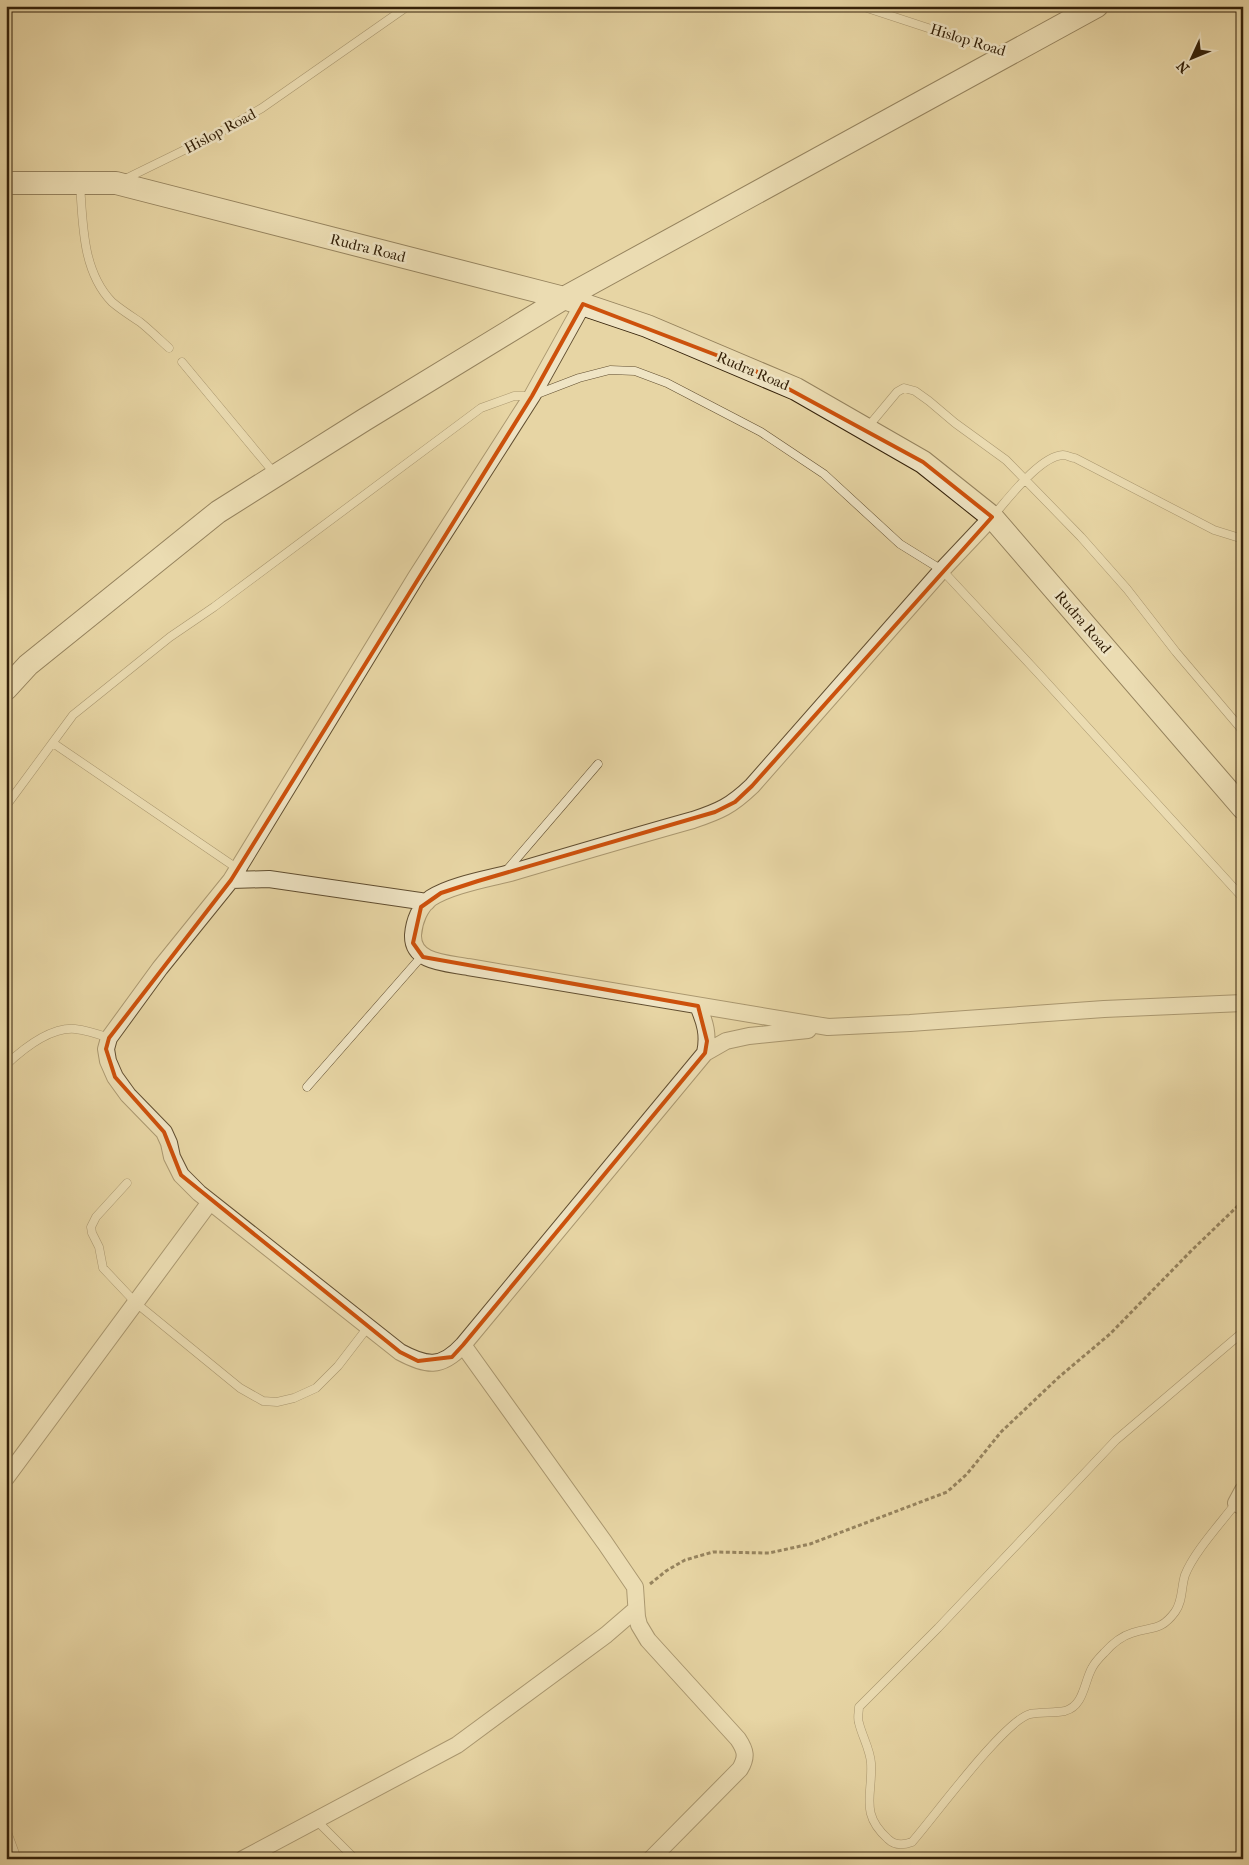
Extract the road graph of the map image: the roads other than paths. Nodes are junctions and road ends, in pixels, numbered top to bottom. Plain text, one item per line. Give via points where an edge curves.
1 (408, 6) edge
2 (861, 6) edge
3 (1096, 6) edge
4 (1010, 54) junction
5 (6, 183) edge
6 (116, 183) junction
7 (80, 184) junction
8 (574, 301) junction
9 (169, 348) dead end
10 (182, 362) dead end
11 (532, 396) junction
12 (867, 429) junction
13 (277, 476) junction
14 (1025, 480) junction
15 (992, 517) junction
16 (1243, 538) edge
17 (942, 570) junction
18 (6, 689) edge
19 (1243, 731) edge
20 (53, 743) junction
21 (598, 764) dead end
22 (6, 806) edge
23 (1243, 808) edge
24 (234, 874) junction
25 (503, 875) junction
26 (1243, 898) edge
27 (427, 902) junction
28 (422, 956) junction
29 (1243, 1003) edge
30 (698, 1006) junction
31 (828, 1027) junction
32 (109, 1038) junction
33 (705, 1052) junction
34 (6, 1065) edge
35 (307, 1087) dead end
36 (127, 1183) dead end
37 (210, 1202) junction
38 (136, 1303) junction
39 (368, 1327) junction
40 (1243, 1332) edge
41 (462, 1346) junction
42 (6, 1478) edge
43 (1240, 1500) edge
44 (636, 1602) junction
45 (317, 1820) junction
46 (6, 1829) edge
47 (16, 1859) edge
48 (243, 1859) edge
49 (355, 1859) edge
50 (651, 1859) edge

1 - 6 lane, Hislop Road via 262,108 216,135
2 - 4 lane, Hislop Road
3 - 4 street, Hislop Road
4 - 8 street
5 - 7 street, Hislop Road
6 - 7 street, Hislop Road
6 - 8 street, Rudra Road
7 - 9 lane via 85,243 91,267 103,290 112,302
8 - 11 street
8 - 12 street, Rudra Road via 647,326 759,372
8 - 13 street via 364,420
10 - 13 lane
11 - 17 lane via 610,370 635,371 667,383 761,432 824,474 900,544
11 - 20 lane via 514,396 481,408 170,637 73,715
11 - 24 street via 416,577
12 - 14 lane via 897,392 904,388 915,392 1006,460
12 - 15 street, Rudra Road via 923,462
13 - 18 street via 210,519 28,665
14 - 15 lane
14 - 16 lane via 1051,459 1063,455 1075,458 1214,530
14 - 19 lane via 1121,582
15 - 17 street
15 - 23 street, Rudra Road
17 - 25 street via 735,802 693,820
17 - 26 lane
20 - 22 lane
20 - 24 lane
21 - 25 lane
24 - 27 street
24 - 32 street
25 - 27 street via 441,894
27 - 28 street via 421,907 414,932 413,943
28 - 30 street via 468,967
28 - 35 lane
29 - 31 street
30 - 31 street
30 - 33 street via 705,1021
31 - 33 street via 749,1036 726,1041
32 - 34 lane via 72,1029 50,1034 33,1042
32 - 37 street via 106,1049 115,1077 164,1132 181,1175
33 - 41 street
36 - 38 lane via 91,1227 103,1268
37 - 38 street
37 - 39 street
38 - 39 lane via 240,1388 263,1400 277,1402 316,1388
38 - 42 street
39 - 41 street via 400,1352 418,1361 429,1363 452,1357
40 - 43 lane via 1116,1440 859,1707 858,1721 871,1763 870,1814 878,1830 892,1842 904,1845 912,1842 1018,1720 1030,1714 1070,1710 1076,1705 1093,1666 1105,1651 1127,1634 1160,1627 1176,1610 1185,1576
41 - 44 street via 605,1542 635,1587
44 - 45 street via 606,1635 457,1745
44 - 50 street via 639,1626 648,1640 738,1739 746,1759 740,1770
45 - 48 street
45 - 49 lane
46 - 47 lane

